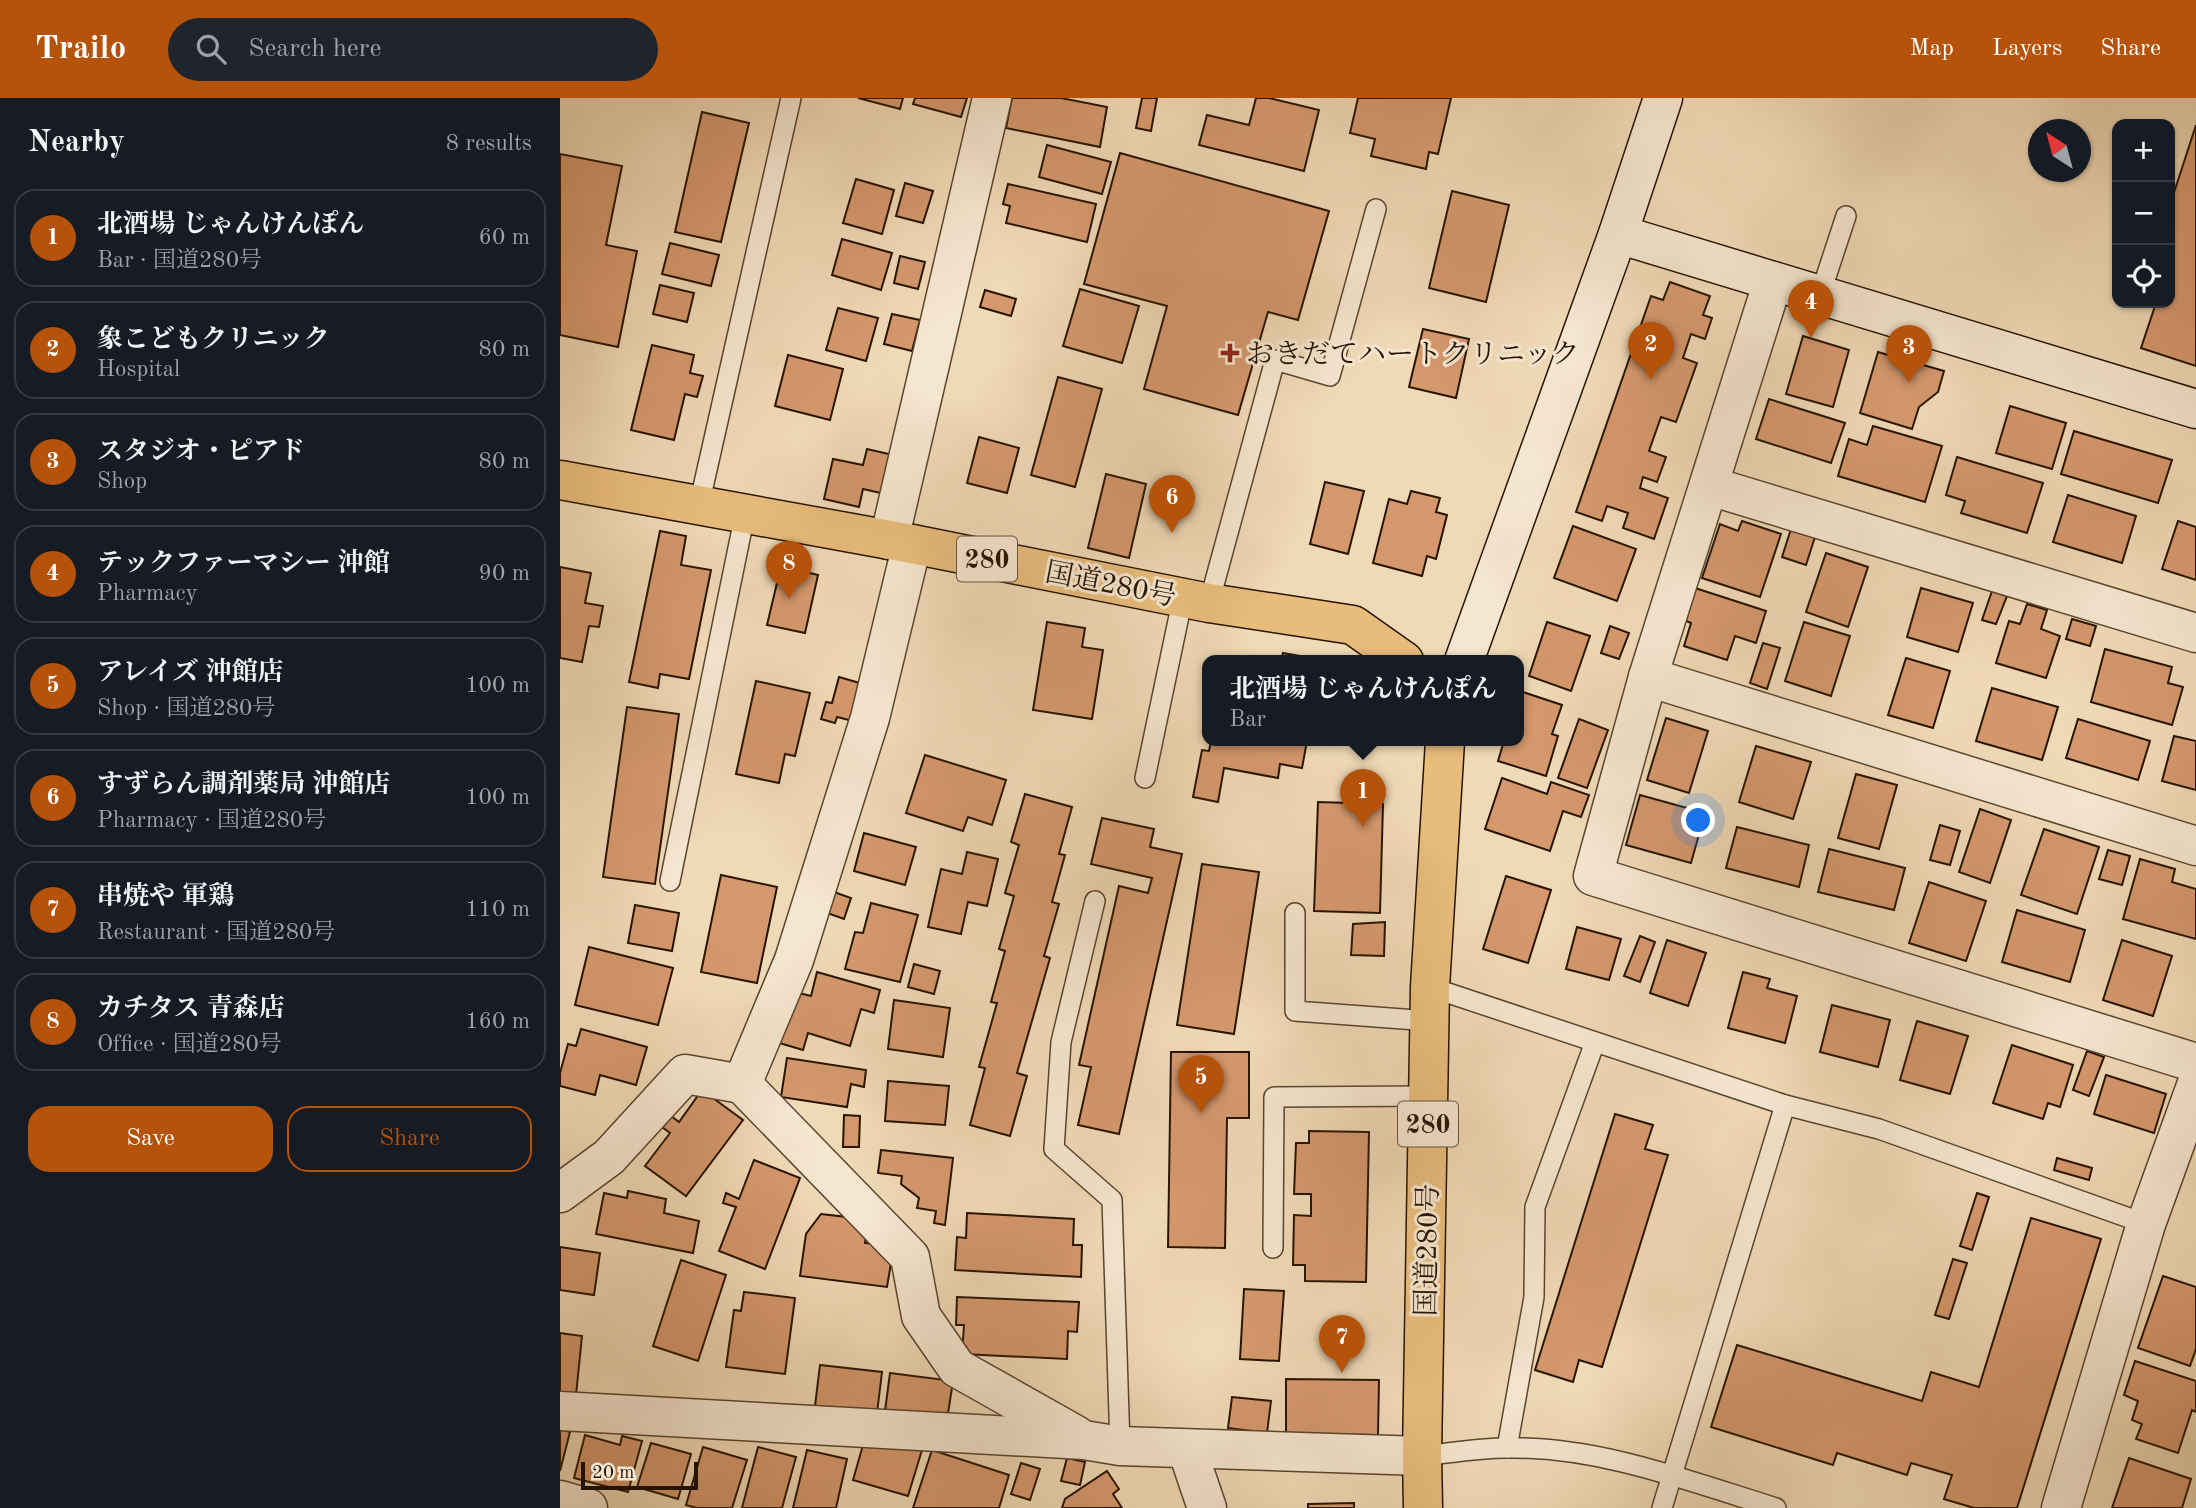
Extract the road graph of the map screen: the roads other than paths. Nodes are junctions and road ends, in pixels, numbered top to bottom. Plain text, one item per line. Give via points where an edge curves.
1 (791, 98) edge
2 (992, 98) edge
3 (1663, 98) edge
4 (1376, 209) dead end
5 (1846, 216) dead end
6 (1618, 234) junction
7 (1773, 281) junction
8 (1820, 295) junction
9 (2196, 408) edge
10 (560, 480) edge
11 (1710, 486) junction
12 (699, 505) junction
13 (745, 514) junction
14 (901, 542) junction
15 (1196, 600) junction
16 (2196, 633) edge
17 (1396, 655) edge
18 (1466, 655) edge
19 (1648, 677) junction
20 (1446, 746) edge
21 (1145, 778) dead end
22 (2196, 846) edge
23 (670, 881) dead end
24 (1095, 901) dead end
25 (1295, 913) dead end
26 (1430, 1004) junction
27 (1595, 1042) junction
28 (2196, 1063) edge
29 (742, 1084) junction
30 (2196, 1086) edge
31 (1429, 1096) junction
32 (1785, 1105) junction
33 (560, 1193) edge
34 (2146, 1224) junction
35 (1273, 1248) dead end
36 (560, 1411) edge
37 (1102, 1443) junction
38 (1507, 1448) junction
39 (1187, 1449) junction
40 (1422, 1456) junction
41 (1672, 1476) junction
42 (560, 1500) edge
43 (587, 1508) edge
44 (1207, 1508) edge
45 (1423, 1508) edge
46 (1662, 1508) edge
47 (1776, 1508) edge
48 (2061, 1508) edge

1 - 12 lane
2 - 14 street
3 - 6 street
4 - 15 lane via 1330,376 1275,360
5 - 8 lane
6 - 7 street
6 - 18 street
7 - 8 street
7 - 11 street
8 - 9 street
10 - 12 highway, 国道280号 / 280
11 - 16 street
11 - 19 street
12 - 13 highway, 国道280号 / 280
13 - 14 highway, 国道280号 / 280
13 - 23 lane
14 - 15 highway, 国道280号 / 280
14 - 29 street via 870,718 794,960
15 - 17 highway, 国道280号 / 280 via 1353,625
15 - 21 lane
19 - 22 street
19 - 28 street via 1593,876
20 - 26 highway, 国道280号 / 280
24 - 37 lane via 1061,1042 1054,1149 1112,1200
25 - 26 lane via 1295,1011
26 - 27 lane
26 - 31 highway, 国道280号 / 280
27 - 32 lane
27 - 38 lane via 1535,1207 1534,1297
29 - 33 street via 685,1074 609,1157
29 - 37 street via 910,1257 921,1317 957,1368
30 - 34 street
31 - 35 lane via 1273,1097
31 - 40 highway, 国道280号 / 280
32 - 34 lane via 1879,1129
32 - 41 lane
34 - 48 street
36 - 37 street
37 - 39 street
38 - 40 lane
38 - 41 lane via 1583,1454
39 - 40 street
39 - 44 street
40 - 45 highway, 国道280号 / 280
41 - 46 lane
41 - 47 lane
42 - 43 street

